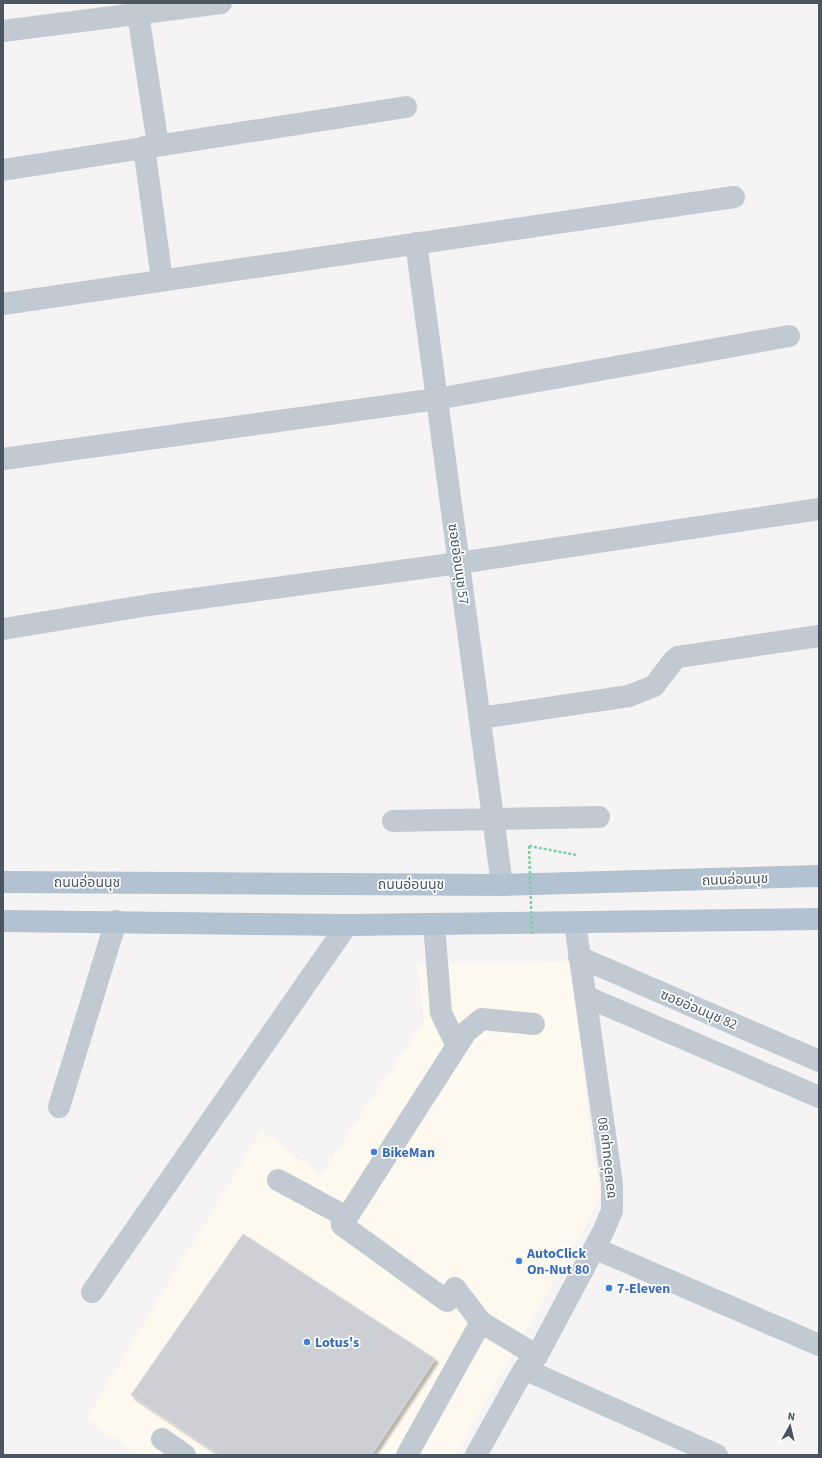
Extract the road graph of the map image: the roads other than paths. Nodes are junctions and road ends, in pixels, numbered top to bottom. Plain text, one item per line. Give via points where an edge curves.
1 (221, 3) edge
2 (138, 14) junction
3 (3, 31) edge
4 (406, 106) dead end
5 (151, 146) junction
6 (3, 170) edge
7 (734, 197) dead end
8 (416, 243) junction
9 (162, 280) junction
10 (3, 304) edge
11 (789, 336) dead end
12 (437, 399) junction
13 (3, 458) edge
14 (819, 509) edge
15 (459, 563) junction
16 (3, 629) edge
17 (819, 636) edge
18 (480, 718) junction
19 (599, 817) dead end
20 (494, 818) junction
21 (393, 821) dead end
22 (819, 876) edge
23 (3, 882) edge
24 (502, 885) junction
25 (819, 919) edge
26 (3, 921) edge
27 (116, 921) junction
28 (575, 923) junction
29 (434, 924) junction
30 (347, 925) junction
31 (579, 957) junction
32 (585, 996) junction
33 (534, 1024) dead end
34 (457, 1046) junction
35 (819, 1061) edge
36 (819, 1097) edge
37 (59, 1107) dead end
38 (278, 1180) dead end
39 (342, 1225) junction
40 (594, 1248) junction
41 (92, 1292) dead end
42 (481, 1322) junction
43 (819, 1345) edge
44 (531, 1363) junction
45 (162, 1439) dead end
46 (185, 1455) edge
47 (407, 1455) edge
48 (476, 1455) edge
49 (717, 1455) edge

1 - 2 street
2 - 3 street
2 - 5 street
4 - 5 street
5 - 6 street
5 - 9 street
7 - 8 street
8 - 9 street
8 - 12 street, ซอยอ่อนนุช 57
9 - 10 street
11 - 12 street
12 - 13 street
12 - 15 street, ซอยอ่อนนุช 57
14 - 15 street
15 - 16 street via 149,605
15 - 18 street, ซอยอ่อนนุช 57
17 - 18 street via 678,657 654,686 629,696
18 - 20 street, ซอยอ่อนนุช 57
19 - 20 street
20 - 21 street
20 - 24 street, ซอยอ่อนนุช 57
22 - 24 main road, ถนนอ่อนนุช
23 - 24 main road, ถนนอ่อนนุช
25 - 28 main road
26 - 27 main road
27 - 30 main road
27 - 37 street
28 - 29 main road
28 - 31 street, ซอยอ่อนนุช 80
29 - 30 main road
29 - 34 street via 441,1013
30 - 41 street
31 - 32 street, ซอยอ่อนนุช 80
31 - 35 street, ซอยอ่อนนุช 82
32 - 36 street
32 - 40 street, ซอยอ่อนนุช 80 via 612,1184 612,1211
33 - 34 street via 482,1019 466,1032
34 - 39 street
38 - 39 street via 341,1214
39 - 42 street via 447,1301 455,1288
40 - 43 street
40 - 44 street, ซอยอ่อนนุช 80
42 - 44 street
42 - 47 street
44 - 48 street, ซอยอ่อนนุช 80
44 - 49 street
45 - 46 street

